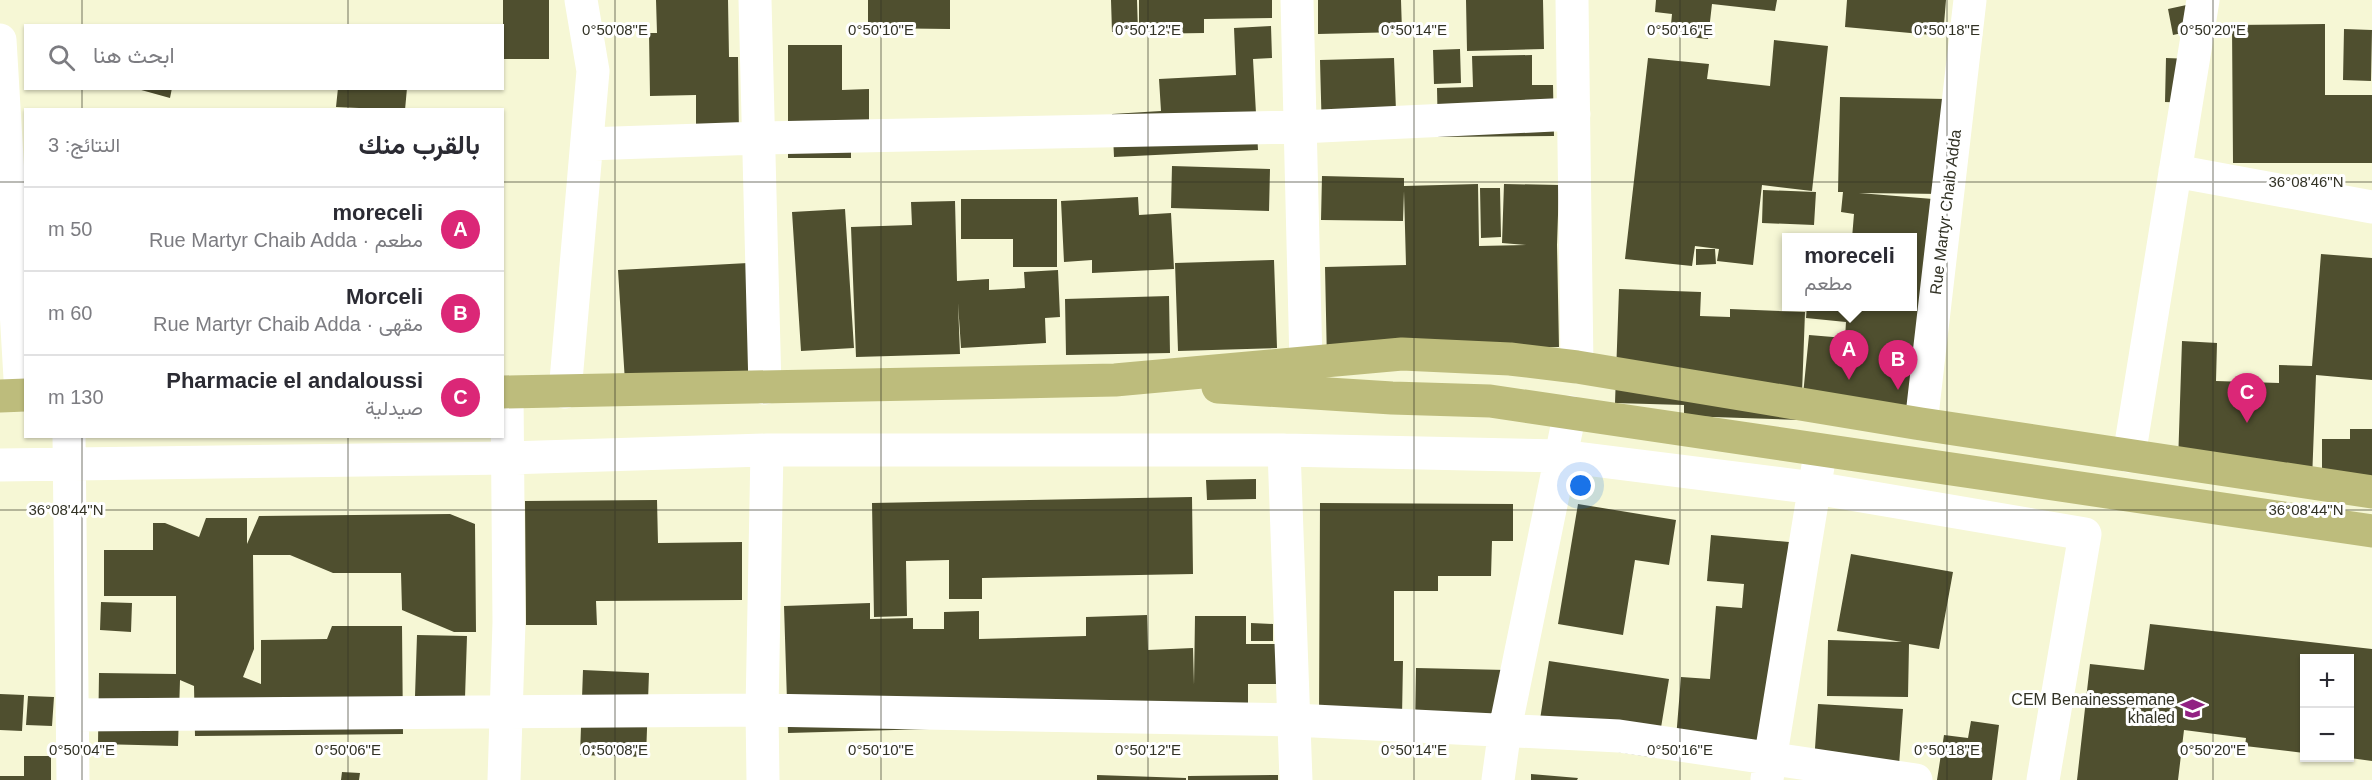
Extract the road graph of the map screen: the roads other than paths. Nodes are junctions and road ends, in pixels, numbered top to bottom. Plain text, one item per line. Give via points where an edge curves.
1 (580, 0) edge
2 (755, 0) edge
3 (1297, 0) edge
4 (1572, 0) edge
5 (1970, 0) edge
6 (2203, 0) edge
7 (0, 40) edge
8 (1574, 114) junction
9 (1300, 127) junction
10 (759, 138) junction
11 (587, 144) junction
12 (2175, 171) junction
13 (2372, 207) edge
14 (1306, 363) junction
15 (1577, 367) junction
16 (1115, 380) junction
17 (765, 388) junction
18 (505, 392) edge
19 (565, 392) junction
20 (15, 395) edge
21 (1570, 412) junction
22 (1921, 424) junction
23 (69, 450) edge
24 (767, 450) junction
25 (1284, 450) junction
26 (1821, 450) junction
27 (1561, 456) junction
28 (2129, 456) junction
29 (508, 458) junction
30 (0, 465) edge
31 (1815, 488) junction
32 (2372, 492) edge
33 (2372, 531) edge
34 (762, 710) junction
35 (506, 713) junction
36 (72, 714) junction
37 (1294, 720) junction
38 (1505, 729) junction
39 (1769, 769) edge
40 (73, 780) edge
41 (504, 780) edge
42 (763, 780) edge
43 (1296, 780) edge
44 (1498, 780) edge
45 (1916, 780) edge
46 (2043, 780) edge

1 - 11 street via 593,71
2 - 10 street
3 - 9 street
4 - 8 street
5 - 22 street, Rue Martyr Chaib Adda
6 - 12 street
7 - 20 street
8 - 9 street
8 - 15 street
9 - 10 street
9 - 14 street
10 - 11 street
10 - 17 street
11 - 19 street
12 - 13 street
12 - 28 street
14 - 15 main road via 1402,354 1510,359
14 - 16 main road
15 - 22 main road
16 - 17 main road
16 - 21 main road via 1490,401
17 - 19 main road
18 - 19 main road
18 - 29 street
21 - 26 main road
21 - 27 street
22 - 28 main road
23 - 29 street
23 - 30 street
23 - 36 street
24 - 25 street
24 - 29 street
24 - 34 street
25 - 27 street
25 - 37 street
26 - 31 street
26 - 33 main road
27 - 31 street
27 - 38 street
28 - 32 main road
29 - 35 street
31 - 39 street
31 - 46 street via 2085,534
34 - 35 street
34 - 37 street
34 - 42 street
35 - 36 street
35 - 41 street
36 - 40 street
37 - 38 street
37 - 43 street
38 - 39 street via 1619,736
38 - 44 street
39 - 45 street

